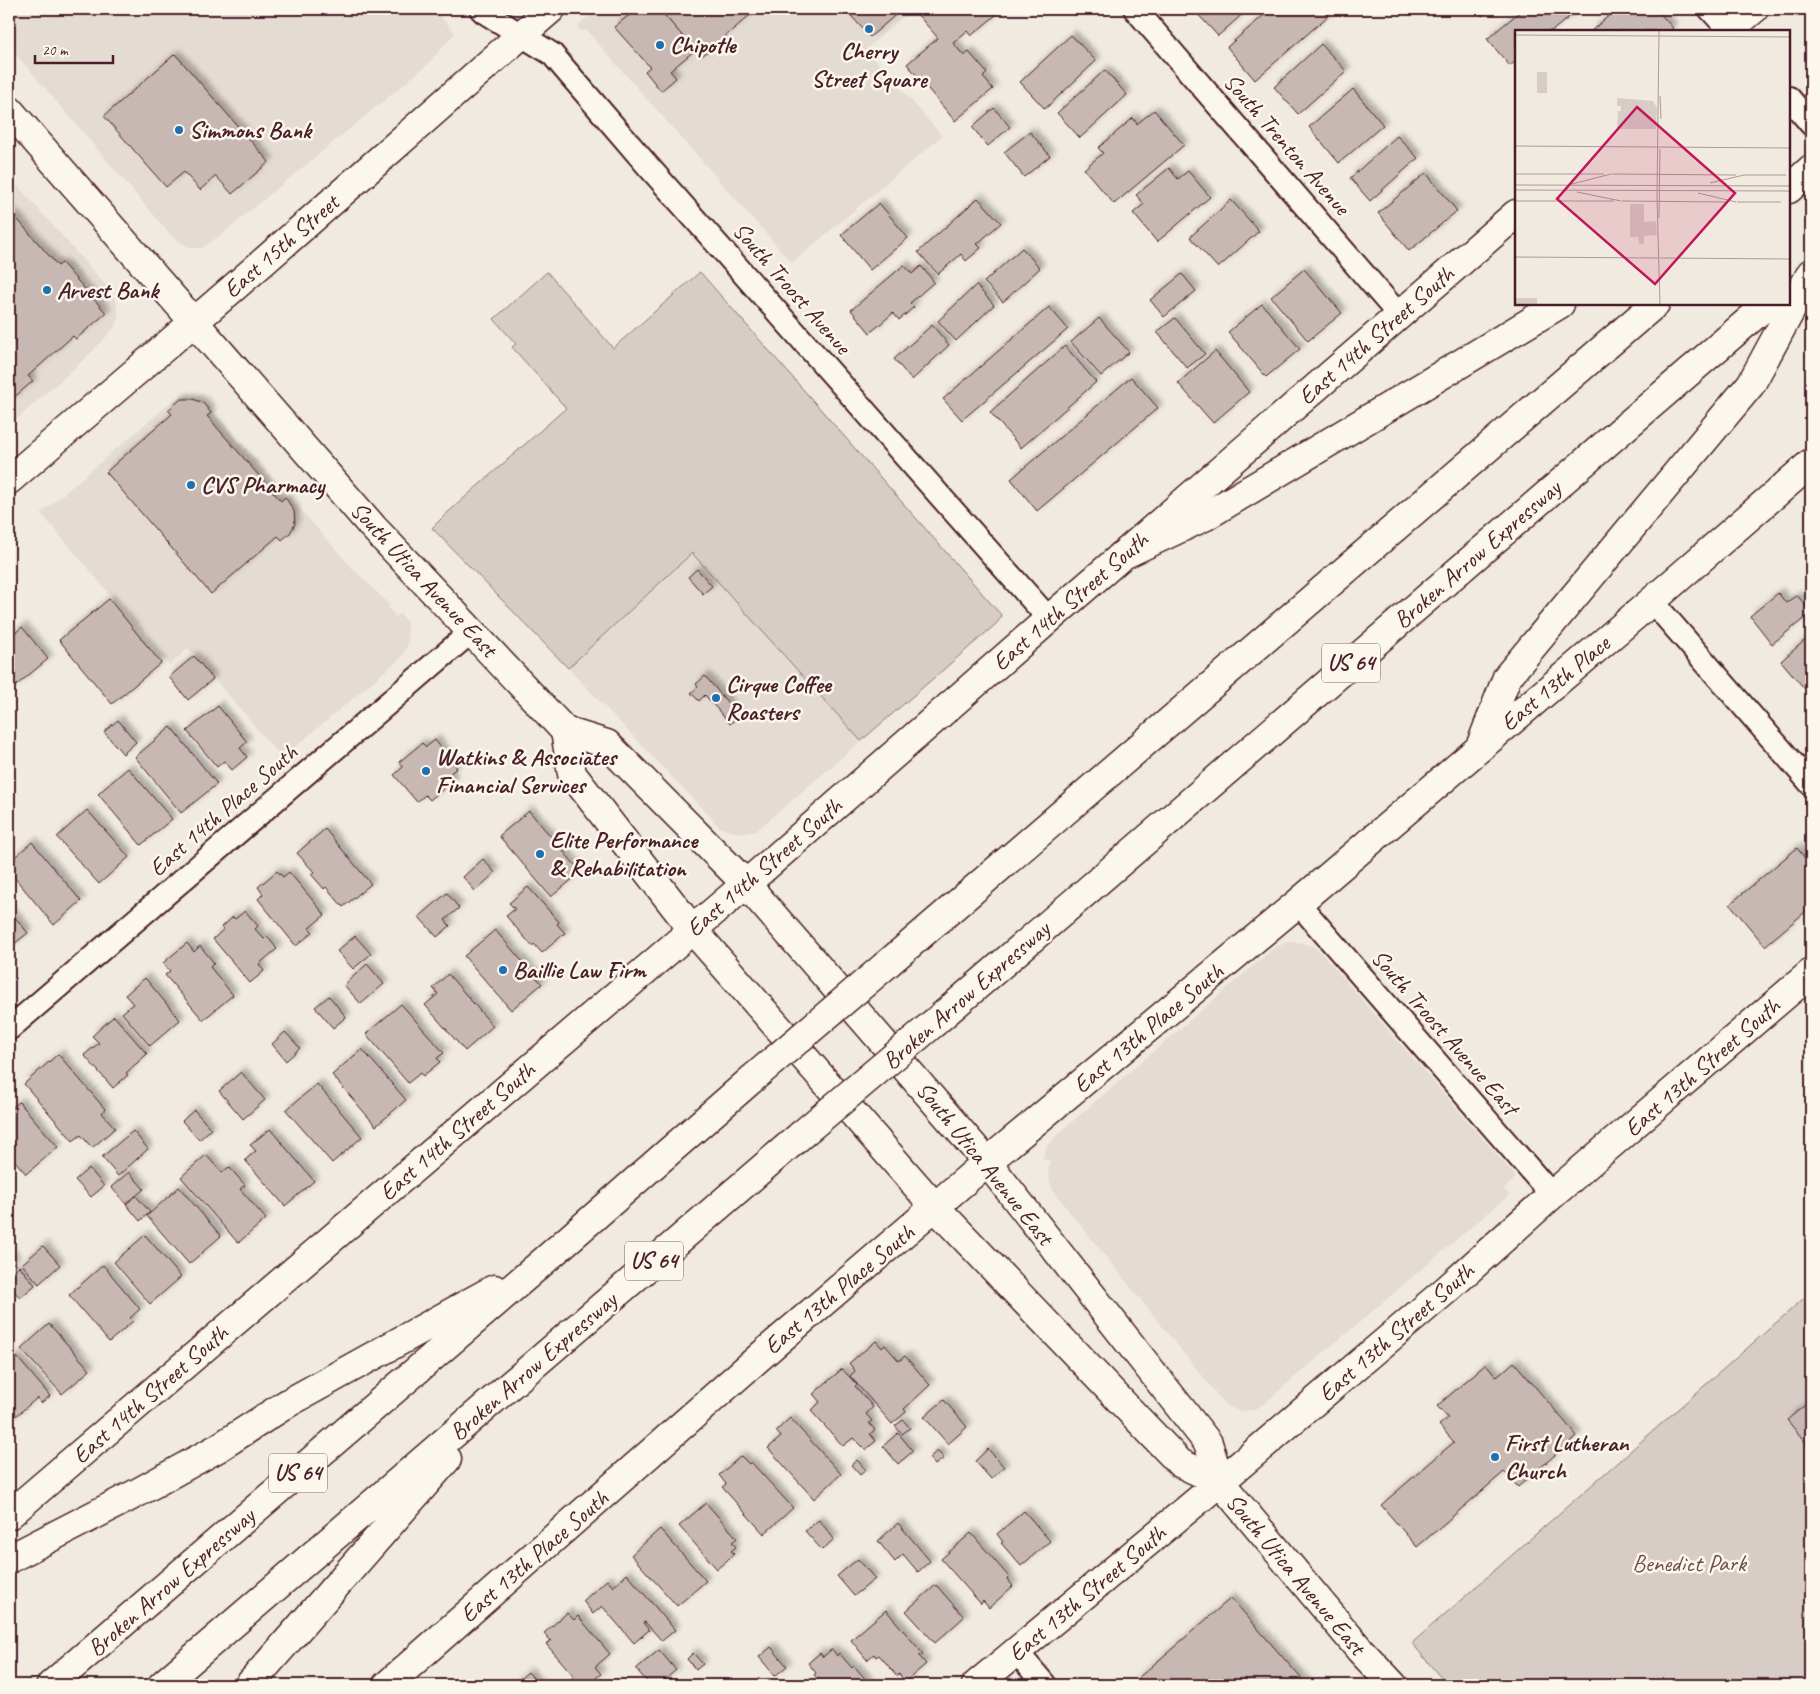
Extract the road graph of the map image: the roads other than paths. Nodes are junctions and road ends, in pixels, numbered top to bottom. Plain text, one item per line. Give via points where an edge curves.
1 (481, 9) edge
2 (551, 9) edge
3 (1135, 9) edge
4 (1710, 9) edge
5 (1754, 9) edge
6 (1728, 30) edge
7 (1730, 30) edge
8 (521, 35) junction
9 (1790, 99) edge
10 (9, 110) edge
11 (1811, 124) edge
12 (1811, 169) edge
13 (1790, 188) edge
14 (1515, 215) edge
15 (1811, 267) edge
16 (1811, 273) edge
17 (1790, 285) edge
18 (1558, 305) edge
19 (1654, 305) edge
20 (1767, 305) edge
21 (1399, 314) junction
22 (194, 322) junction
23 (1811, 463) edge
24 (9, 480) edge
25 (1121, 556) junction
26 (1652, 601) junction
27 (1049, 619) junction
28 (472, 631) junction
29 (565, 731) junction
30 (1480, 747) junction
31 (1811, 784) edge
32 (746, 884) junction
33 (1298, 903) junction
34 (692, 929) junction
35 (1811, 973) edge
36 (9, 1029) edge
37 (987, 1162) junction
38 (1552, 1195) junction
39 (935, 1207) junction
40 (545, 1260) junction
41 (508, 1388) junction
42 (1220, 1482) junction
43 (9, 1515) edge
44 (9, 1559) edge
45 (1016, 1651) junction
46 (1380, 1675) edge
47 (51, 1685) edge
48 (162, 1685) edge
49 (249, 1685) edge
50 (387, 1685) edge
51 (976, 1685) edge
52 (1045, 1685) edge
53 (1393, 1685) edge

1 - 8 street, South Troost Avenue
2 - 8 main road, East 15th Street
3 - 21 street, South Trenton Avenue
4 - 6 street
5 - 7 main road
8 - 22 main road, East 15th Street
8 - 27 street, South Troost Avenue via 552,54 563,66
9 - 11 street
10 - 22 main road, South Utica Avenue East
12 - 13 main road
14 - 21 main road, East 14th Street South
15 - 17 main road
16 - 30 main road via 1751,384 1507,677
18 - 25 main road via 1206,516
19 - 40 main road, Broken Arrow Expressway / US 64, bridge
20 - 41 main road, Broken Arrow Expressway / US 64, bridge
21 - 25 main road, East 14th Street South
22 - 24 main road, East 15th Street
22 - 28 main road, South Utica Avenue East via 372,526
23 - 26 main road, East 13th Place
25 - 27 main road, East 14th Street South
26 - 30 main road, East 13th Place
26 - 31 street
27 - 32 main road, East 14th Street South
28 - 29 main road, South Utica Avenue East
28 - 36 street, East 14th Place South
29 - 32 main road, South Utica Avenue East via 607,744
29 - 34 main road, South Utica Avenue East via 572,774
30 - 33 main road, East 13th Place
32 - 34 main road, East 14th Street South
32 - 37 main road, South Utica Avenue East
33 - 37 main road, East 13th Place South
33 - 38 street, South Troost Avenue East
34 - 39 main road, South Utica Avenue East
34 - 43 main road, East 14th Street South
35 - 38 main road, East 13th Street South
37 - 39 main road, East 13th Place South
37 - 42 main road, South Utica Avenue East via 1208,1443
38 - 42 main road, East 13th Street South via 1446,1291
39 - 42 main road, South Utica Avenue East via 1180,1463
39 - 50 main road, East 13th Place South
40 - 44 main road via 288,1403 146,1489
40 - 47 main road, Broken Arrow Expressway / US 64
41 - 48 main road, Broken Arrow Expressway / US 64
41 - 49 main road
42 - 45 main road, East 13th Street South
42 - 46 main road, South Utica Avenue East
45 - 51 main road, East 13th Street South
45 - 52 street
46 - 53 main road, South Utica Avenue East

